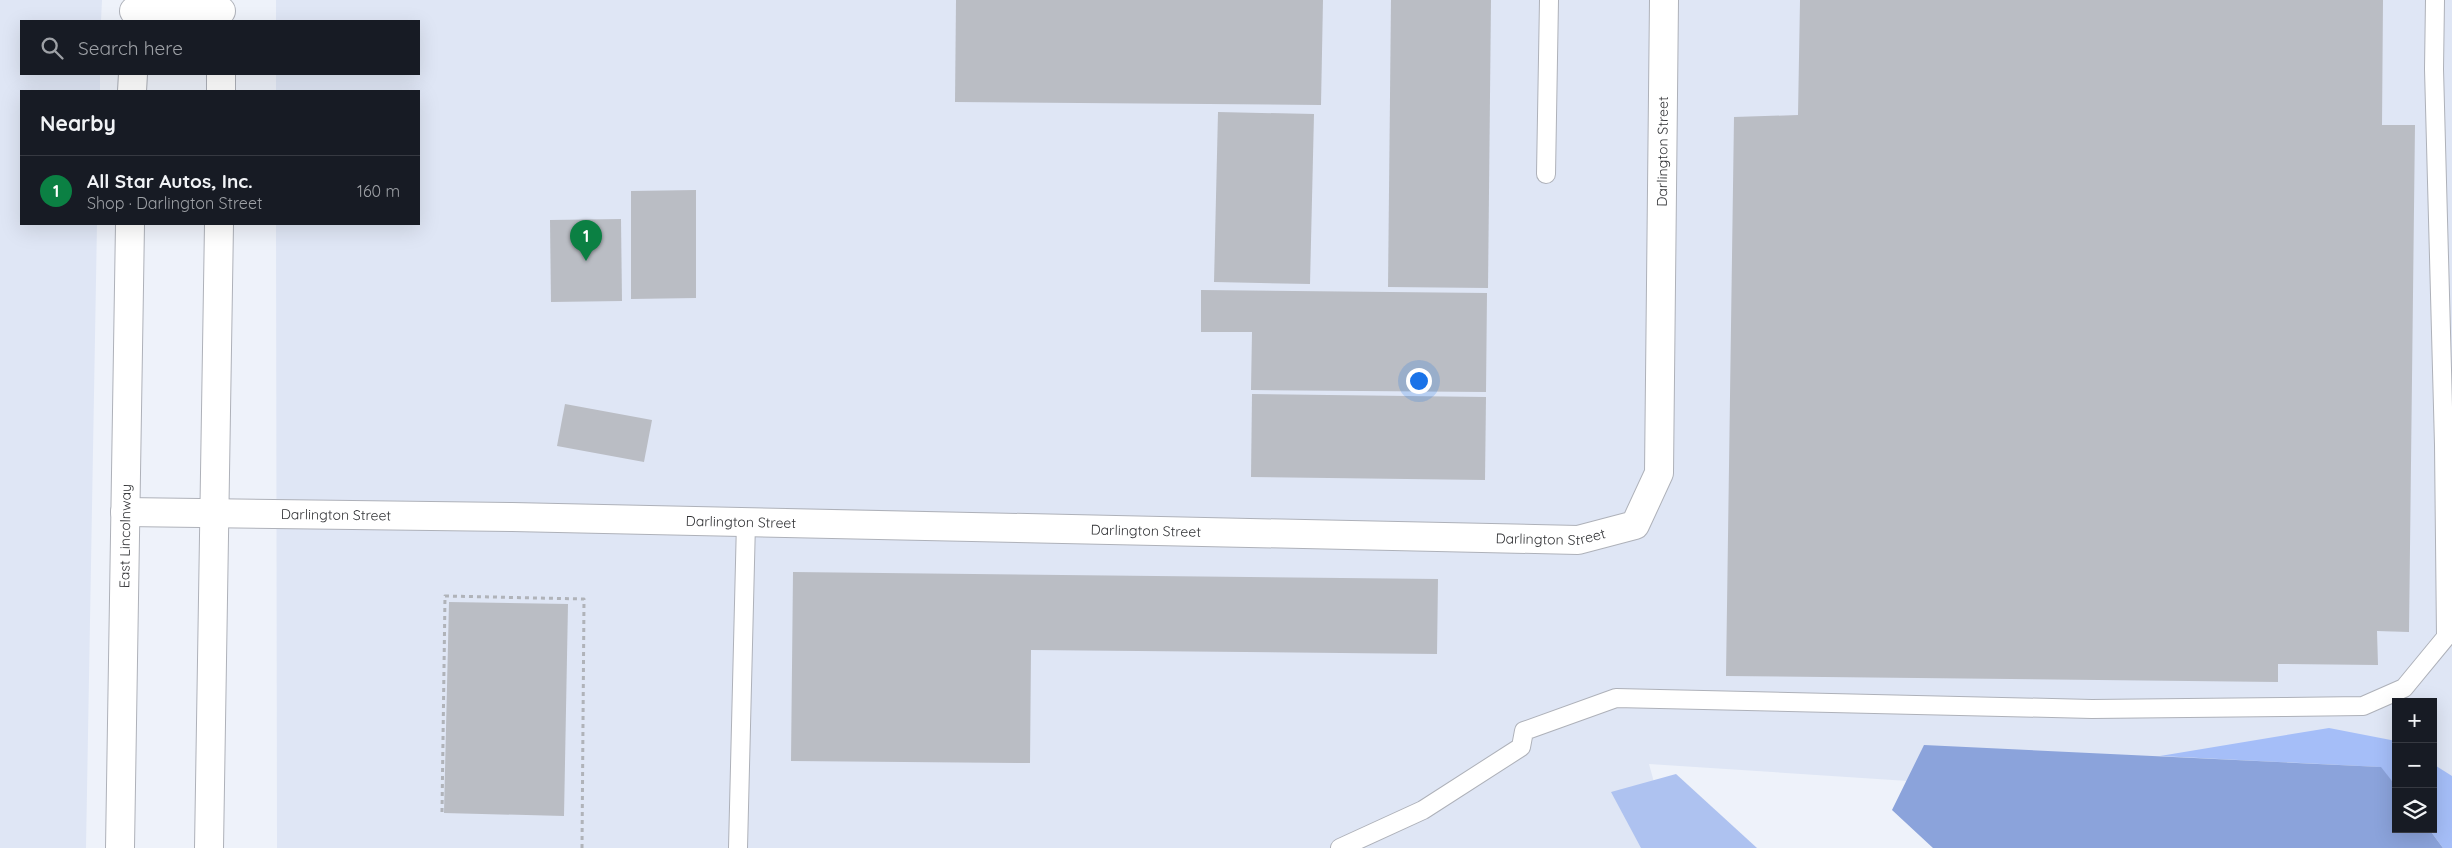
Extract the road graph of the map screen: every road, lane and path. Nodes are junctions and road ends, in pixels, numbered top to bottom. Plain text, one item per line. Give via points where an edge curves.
1 (1549, 0) edge
2 (1664, 0) edge
3 (2435, 0) edge
4 (134, 11) edge
5 (221, 11) edge
6 (133, 75) edge
7 (221, 75) edge
8 (132, 90) edge
9 (221, 90) edge
10 (1546, 174) dead end
11 (130, 225) edge
12 (219, 225) edge
13 (125, 512) junction
14 (215, 513) junction
15 (746, 522) junction
16 (442, 812) dead end
17 (120, 848) edge
18 (209, 848) edge
19 (582, 848) edge
20 (738, 848) edge
21 (1340, 848) edge

1 - 10 lane
2 - 15 street, Darlington Street via 1659,474 1635,525 1578,540
3 - 21 lane via 2446,637 2404,688 2362,706 2092,709 1616,698 1524,731 1521,747 1423,810
4 - 5 street
6 - 8 street
7 - 9 street
11 - 13 street, East Lincolnway
12 - 14 street
13 - 14 street, Darlington Street
13 - 17 street, East Lincolnway
14 - 15 street, Darlington Street
14 - 18 street
15 - 20 lane
16 - 19 path via 445,596 584,599

